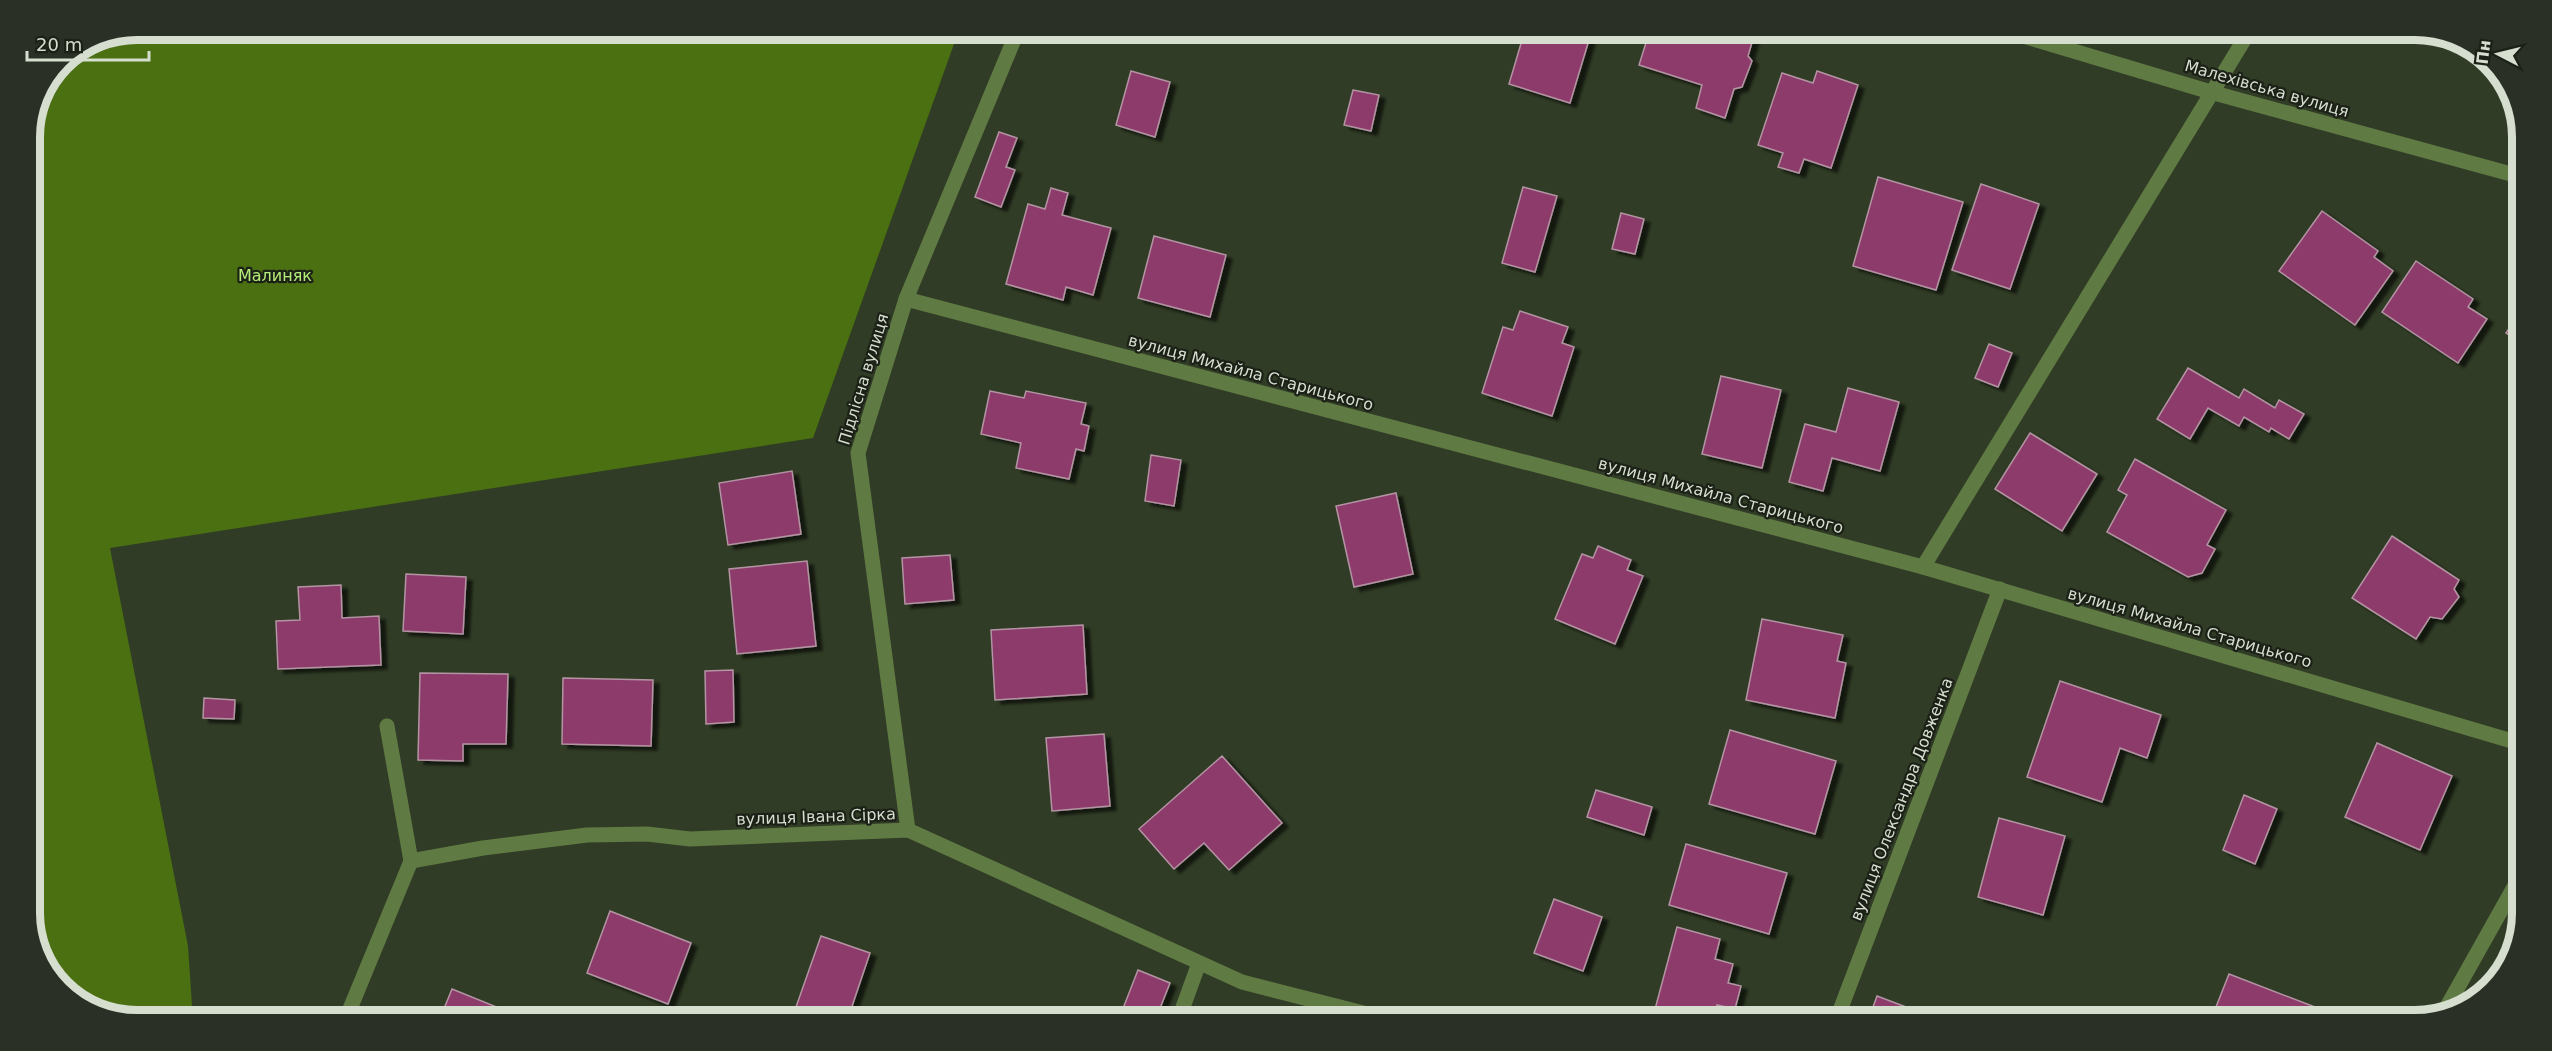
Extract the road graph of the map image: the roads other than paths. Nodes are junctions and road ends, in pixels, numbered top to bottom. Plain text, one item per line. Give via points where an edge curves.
1 (1014, 40) edge
2 (2036, 40) edge
3 (2244, 40) edge
4 (2214, 93) junction
5 (2511, 174) edge
6 (906, 300) junction
7 (1923, 567) junction
8 (2000, 590) junction
9 (387, 726) dead end
10 (2512, 741) edge
11 (908, 830) junction
12 (411, 861) junction
13 (2512, 891) edge
14 (1199, 963) junction
15 (2449, 1004) edge
16 (350, 1010) edge
17 (1182, 1010) edge
18 (1352, 1010) edge
19 (1840, 1010) edge

1 - 6 street, Підлісна вулиця
2 - 4 street, Малехівська вулиця
3 - 4 street
4 - 5 street, Малехівська вулиця
4 - 7 street
6 - 7 street, вулиця Михайла Старицького
6 - 11 street, Підлісна вулиця via 858,453
7 - 8 street, вулиця Михайла Старицького
8 - 10 street, вулиця Михайла Старицького
8 - 19 street, вулиця Олександра Довженка
9 - 12 street
11 - 12 street, вулиця Івана Сірка via 690,839 646,834 587,835
11 - 14 street, вулиця Івана Сірка
12 - 16 street
13 - 15 street
14 - 17 street
14 - 18 street, вулиця Івана Сірка via 1242,982

